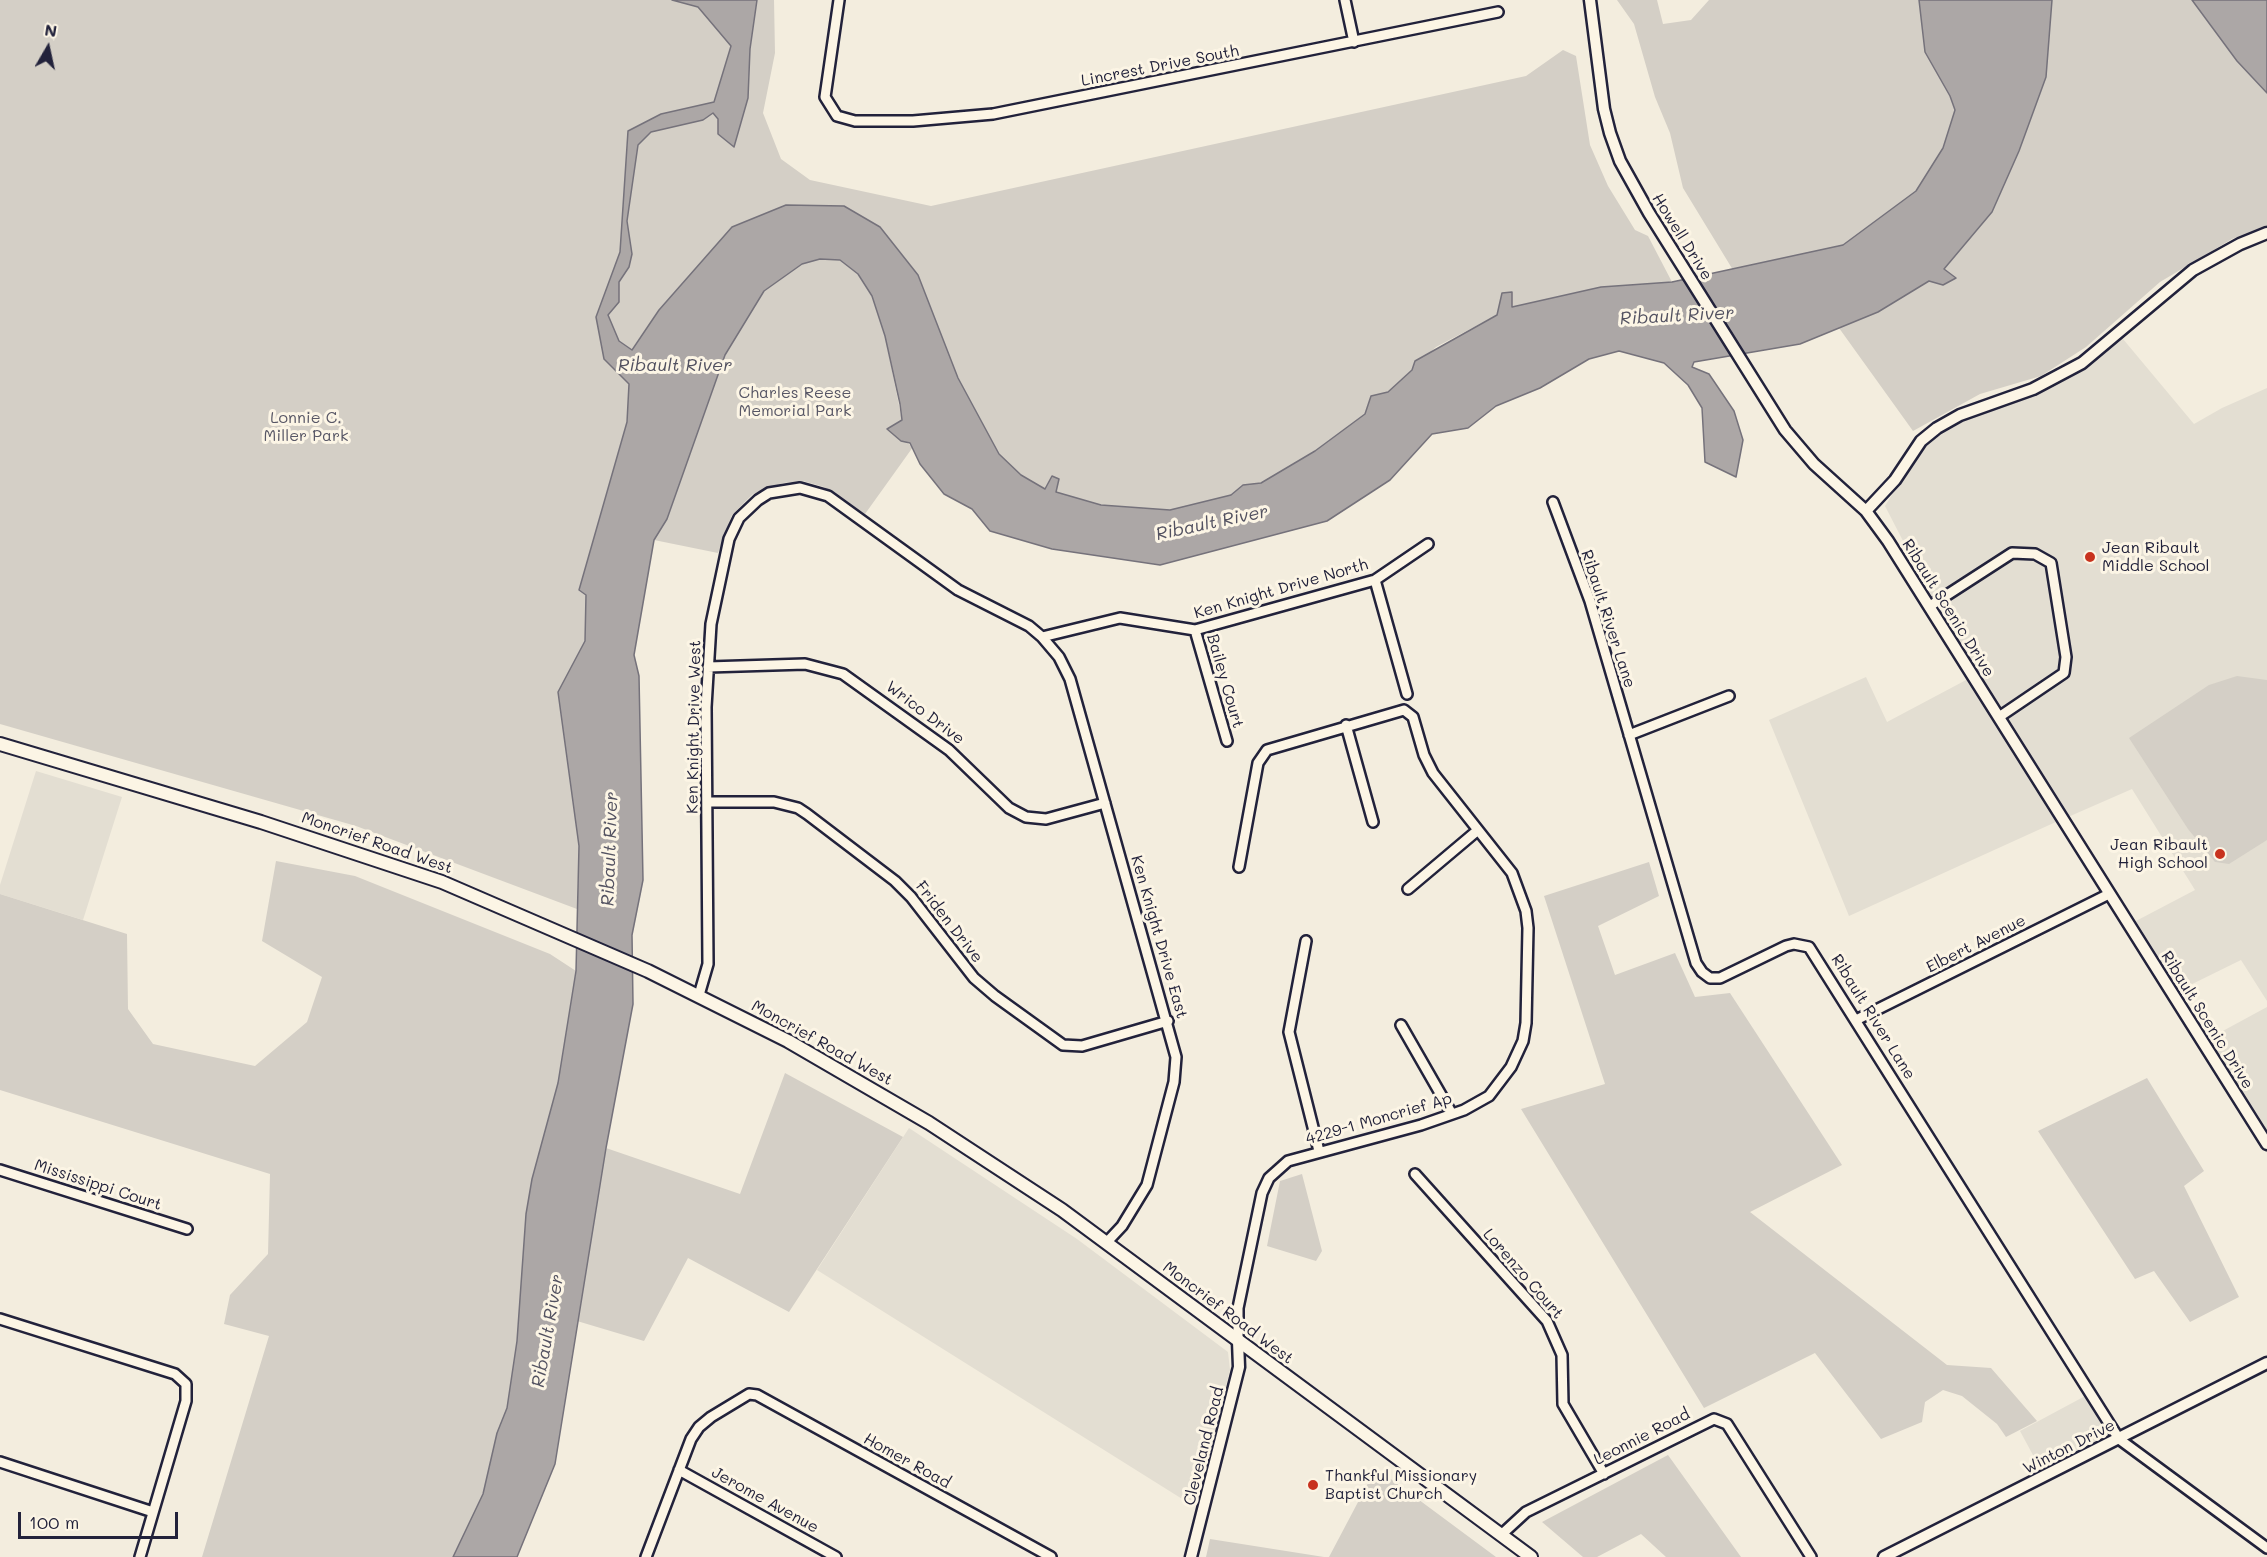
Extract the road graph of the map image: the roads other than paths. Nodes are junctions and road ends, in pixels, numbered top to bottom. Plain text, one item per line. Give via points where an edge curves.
1 (839, 0) edge
2 (1345, 0) edge
3 (1590, 0) edge
4 (1498, 12) dead end
5 (1354, 42) junction
6 (2267, 233) edge
7 (1553, 502) dead end
8 (1866, 511) junction
9 (1428, 544) dead end
10 (1375, 580) junction
11 (1930, 606) junction
12 (1195, 630) junction
13 (1042, 637) junction
14 (708, 667) junction
15 (1407, 694) dead end
16 (1729, 696) dead end
17 (1999, 717) junction
18 (1346, 725) junction
19 (1629, 735) junction
20 (1227, 741) dead end
21 (0, 744) edge
22 (706, 802) junction
23 (1105, 803) junction
24 (1373, 822) dead end
25 (1478, 830) junction
26 (1239, 867) dead end
27 (1408, 889) dead end
28 (2109, 894) junction
29 (1306, 941) dead end
30 (699, 995) junction
31 (1856, 1020) junction
32 (1168, 1021) junction
33 (1401, 1025) dead end
34 (1452, 1114) junction
35 (2267, 1144) edge
36 (1319, 1151) junction
37 (0, 1170) edge
38 (1415, 1174) dead end
39 (187, 1229) dead end
40 (1107, 1242) junction
41 (0, 1319) edge
42 (1238, 1341) junction
43 (2267, 1363) edge
44 (2119, 1439) junction
45 (0, 1462) edge
46 (679, 1470) junction
47 (1604, 1474) junction
48 (153, 1512) junction
49 (1501, 1535) junction
50 (2267, 1548) edge
51 (140, 1557) edge
52 (646, 1557) edge
53 (836, 1557) edge
54 (1051, 1557) edge
55 (1191, 1557) edge
56 (1532, 1557) edge
57 (1811, 1557) edge
58 (1884, 1557) edge

1 - 5 street, Lincrest Drive South via 825,97 837,116 855,121 923,121 993,114
2 - 5 street
3 - 8 street, Howell Drive via 1610,133 1648,213 1807,457
4 - 5 street, Lincrest Drive South
6 - 8 street via 2193,270 2075,367 1937,428 1921,441 1895,480
7 - 19 street, Ribault River Lane via 1590,601
8 - 11 street, Ribault Scenic Drive
9 - 10 street, Ken Knight Drive North
10 - 12 street, Ken Knight Drive North
10 - 15 street
11 - 17 street, Ribault Scenic Drive
11 - 17 street via 2012,553 2035,554 2051,563 2066,657 2064,673
12 - 13 street, Ken Knight Drive North via 1120,618
12 - 20 street, Bailey Court
13 - 14 street, Ken Knight Drive West via 1029,626 958,590 828,496 800,488 784,489 769,493 746,508 734,527 720,578
13 - 23 street, Ken Knight Drive East via 1059,657 1070,679
14 - 22 street, Ken Knight Drive West
14 - 23 street, Wrico Drive via 805,664 843,674 956,756 1009,808 1026,817 1046,819
16 - 19 street
17 - 28 street, Ribault Scenic Drive
18 - 24 street
18 - 25 street, 4229-1 Moncrief Ap via 1408,711 1433,773
18 - 26 street via 1272,746 1261,754
19 - 31 street, Ribault River Lane via 1696,963 1702,972 1710,978 1720,978 1786,946 1802,945 1814,953
21 - 30 main road, Moncrief Road West via 345,849 452,886
22 - 30 street, Ken Knight Drive West via 708,964
22 - 32 street, Friden Drive via 774,802 807,814 895,880 974,978 1063,1045 1082,1046
23 - 32 street, Ken Knight Drive East
25 - 27 street
25 - 34 street, 4229-1 Moncrief Ap via 1512,873 1526,911 1527,1023 1519,1052 1498,1087 1489,1096
28 - 31 street, Elbert Avenue
28 - 35 street, Ribault Scenic Drive
29 - 36 street via 1289,1032
30 - 40 main road, Moncrief Road West via 919,1117
31 - 44 street, Ribault River Lane
32 - 40 street, Ken Knight Drive East via 1176,1073 1151,1169 1141,1198
33 - 34 street
34 - 36 street, 4229-1 Moncrief Ap
36 - 42 street, 4229-1 Moncrief Ap via 1276,1169 1262,1193 1238,1308
37 - 39 street, Mississippi Court
38 - 47 street, Lorenzo Court via 1547,1321 1562,1355 1563,1404
40 - 42 main road, Moncrief Road West
41 - 48 street via 175,1374 186,1384 186,1401
42 - 49 main road, Moncrief Road West
42 - 55 street, Cleveland Road via 1239,1367
43 - 44 street, Winton Drive
44 - 50 street
44 - 58 street, Winton Drive
45 - 48 street
46 - 52 street
46 - 53 street, Jerome Avenue
46 - 54 street, Homer Road via 699,1427 749,1394 757,1395
47 - 49 street, Leonnie Road via 1526,1512
47 - 57 street, Leonnie Road via 1709,1420 1724,1422
48 - 51 street
49 - 56 main road, Moncrief Road West

